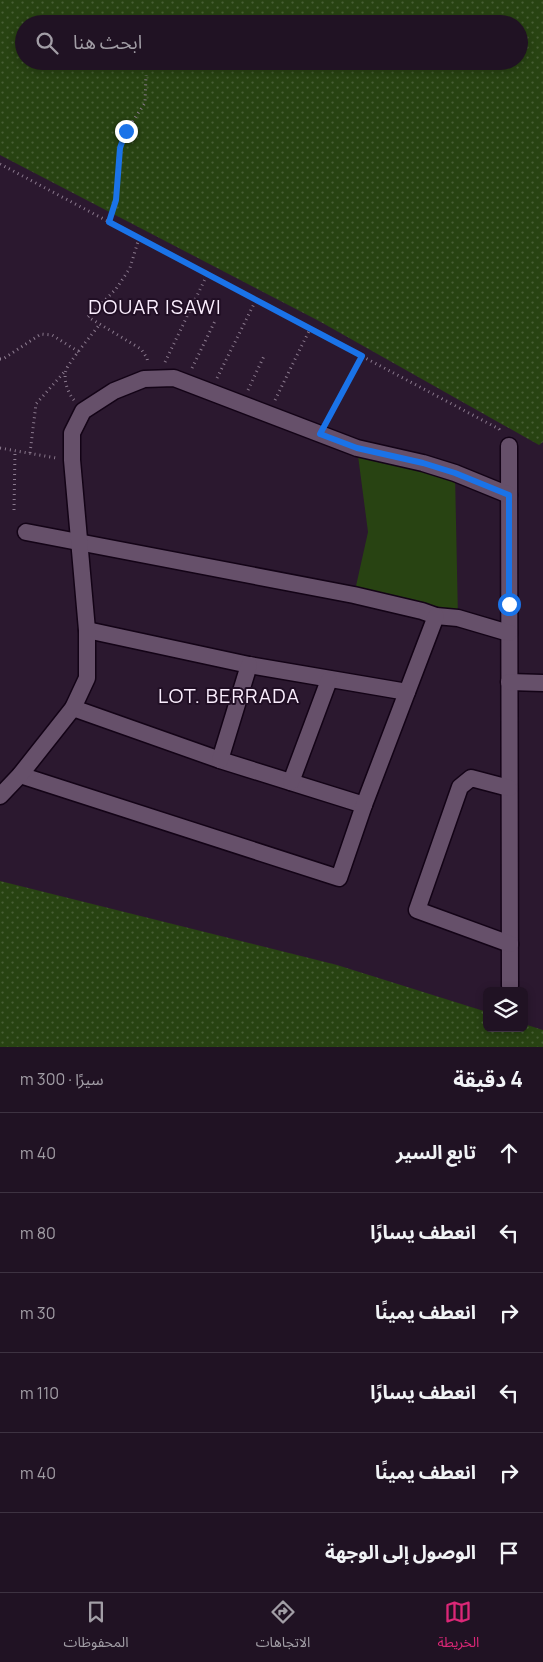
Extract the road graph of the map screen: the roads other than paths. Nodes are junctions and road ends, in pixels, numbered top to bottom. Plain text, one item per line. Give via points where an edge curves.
1 (509, 446) dead end
2 (509, 495) junction
3 (26, 532) dead end
4 (80, 542) junction
5 (436, 616) junction
6 (87, 630) junction
7 (509, 633) junction
8 (249, 666) junction
9 (328, 680) junction
10 (509, 682) junction
11 (543, 683) edge
12 (407, 692) junction
13 (73, 708) junction
14 (220, 760) junction
15 (20, 774) junction
16 (291, 782) junction
17 (510, 788) junction
18 (0, 796) edge
19 (364, 805) junction
20 (510, 944) junction
21 (510, 986) dead end

1 - 2 street
2 - 4 street via 423,463 357,448 174,378 144,379 114,391 84,411 72,433
2 - 7 street
3 - 4 street
4 - 5 street via 354,596
4 - 6 street
5 - 7 street via 458,618
5 - 12 street
6 - 8 street
6 - 13 street via 87,678
7 - 10 street
8 - 9 street
8 - 14 street
9 - 12 street
9 - 16 street
10 - 11 street
10 - 17 street
12 - 19 street
13 - 14 street
13 - 15 street
14 - 16 street
15 - 18 street
15 - 19 street via 339,878
16 - 19 street
17 - 20 street
17 - 20 street via 472,778 460,787 417,910
20 - 21 street

